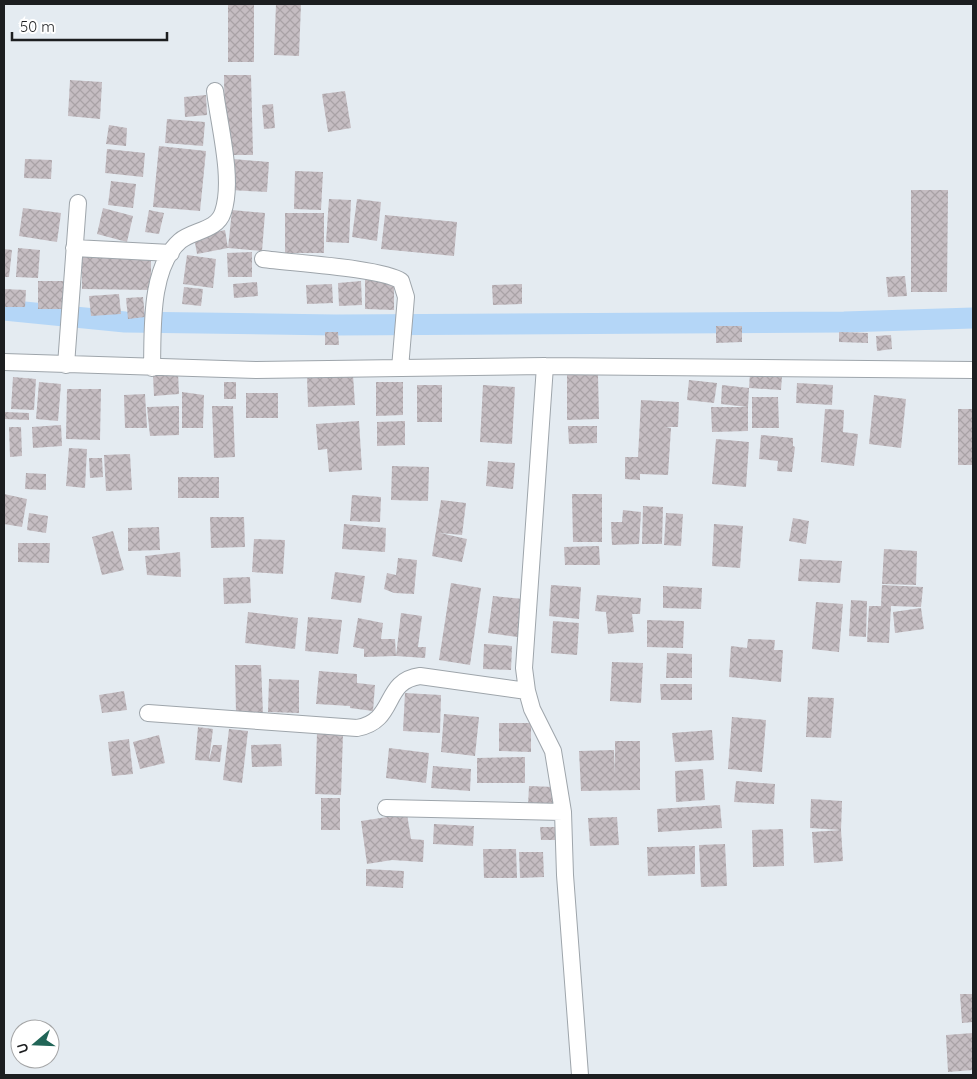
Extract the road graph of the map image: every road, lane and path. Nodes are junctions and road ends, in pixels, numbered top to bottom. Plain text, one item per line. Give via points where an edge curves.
1 (214, 91) dead end
2 (78, 204) dead end
3 (74, 248) junction
4 (171, 253) junction
5 (263, 259) dead end
6 (4, 362) edge
7 (66, 365) junction
8 (546, 366) junction
9 (152, 368) junction
10 (400, 368) junction
11 (973, 370) edge
12 (527, 691) junction
13 (148, 713) dead end
14 (386, 808) dead end
15 (563, 812) junction
16 (580, 1075) edge

1 - 4 street via 225,163 223,211 214,224 182,240
2 - 3 street
3 - 4 street
3 - 7 street
4 - 9 street via 152,311
5 - 10 street via 397,278 406,292
6 - 7 street
7 - 9 street
8 - 10 street
8 - 11 street
8 - 12 street via 524,668
9 - 10 street
12 - 13 street via 420,676 410,678 396,687 383,714 366,726 357,728
12 - 15 street via 532,709 553,751
14 - 15 street
15 - 16 street

